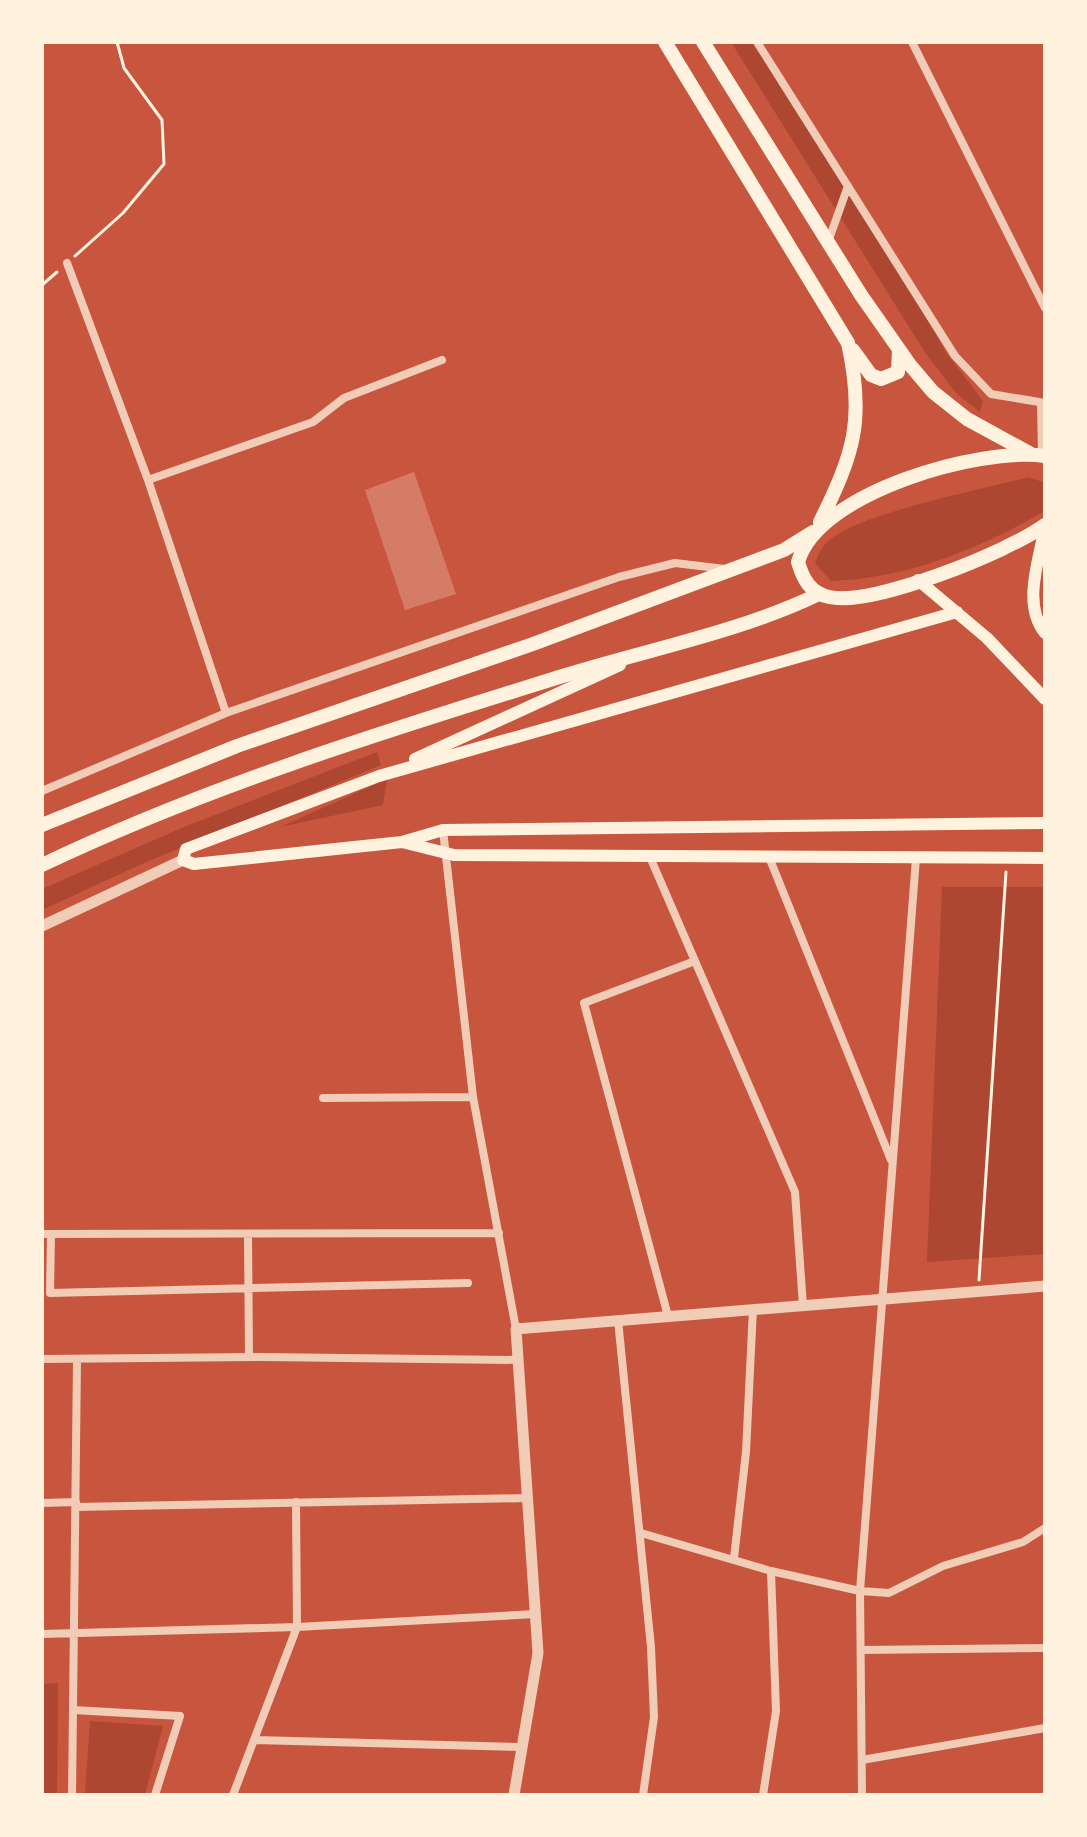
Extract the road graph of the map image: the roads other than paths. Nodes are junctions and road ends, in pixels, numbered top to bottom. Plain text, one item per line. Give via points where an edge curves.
1 (665, 42) edge
2 (703, 42) edge
3 (757, 42) edge
4 (912, 42) edge
5 (848, 186) junction
6 (828, 242) junction
7 (67, 263) road end
8 (1045, 308) edge
9 (848, 343) junction
10 (899, 350) junction
11 (442, 360) dead end
12 (1043, 403) edge
13 (1043, 424) edge
14 (1039, 455) edge
15 (148, 480) junction
16 (1045, 526) edge
17 (815, 531) junction
18 (730, 569) junction
19 (1040, 579) edge
20 (918, 580) junction
21 (819, 594) junction
22 (957, 612) junction
23 (1045, 633) edge
24 (660, 646) junction
25 (1045, 699) edge
26 (226, 713) junction
27 (379, 776) junction
28 (42, 791) edge
29 (1045, 823) edge
30 (42, 825) edge
31 (443, 830) junction
32 (402, 842) junction
33 (444, 854) junction
34 (650, 857) junction
35 (769, 857) junction
36 (916, 858) junction
37 (1045, 858) edge
38 (183, 860) junction
39 (42, 865) edge
40 (42, 926) edge
41 (695, 961) junction
42 (473, 1097) junction
43 (323, 1098) dead end
44 (893, 1164) junction
45 (499, 1233) junction
46 (46, 1234) edge
47 (248, 1234) junction
48 (468, 1283) dead end
49 (1045, 1286) edge
50 (247, 1288) junction
51 (883, 1299) junction
52 (803, 1306) junction
53 (753, 1309) junction
54 (668, 1316) junction
55 (618, 1320) junction
56 (516, 1329) junction
57 (249, 1357) junction
58 (42, 1359) edge
59 (519, 1360) junction
60 (77, 1361) junction
61 (528, 1498) junction
62 (296, 1502) junction
63 (42, 1503) edge
64 (76, 1504) junction
65 (1045, 1528) edge
66 (641, 1533) junction
67 (734, 1558) junction
68 (771, 1571) junction
69 (860, 1591) junction
70 (536, 1614) junction
71 (297, 1627) junction
72 (74, 1633) junction
73 (42, 1634) edge
74 (1045, 1648) edge
75 (861, 1650) junction
76 (73, 1710) junction
77 (1045, 1728) edge
78 (255, 1740) junction
79 (522, 1747) junction
80 (862, 1760) junction
81 (72, 1795) edge
82 (155, 1795) edge
83 (233, 1795) edge
84 (514, 1795) edge
85 (643, 1795) edge
86 (763, 1795) edge
87 (862, 1795) edge

1 - 9 main road
2 - 6 main road
3 - 5 street
4 - 8 street
5 - 6 street
5 - 12 street via 955,356 991,394
6 - 10 main road
7 - 15 street
9 - 10 main road via 871,375 881,379 898,372
9 - 17 main road via 857,384 851,454
10 - 14 main road via 933,392 956,410
11 - 15 street via 344,398 313,422
12 - 13 street
13 - 14 street
14 - 17 main road via 956,466 900,483 851,504
15 - 26 street
16 - 19 main road
16 - 20 main road via 980,558
17 - 18 main road via 784,550
17 - 21 main road via 798,562 809,587
18 - 26 street via 675,563 619,577
18 - 30 main road via 533,644 237,746
19 - 23 main road via 1032,606
20 - 21 main road via 853,599
20 - 22 main road
21 - 24 main road via 772,616
22 - 25 main road
22 - 27 main road
24 - 27 main road
24 - 39 main road via 396,728
26 - 28 street
27 - 38 main road via 186,849
29 - 31 main road
31 - 32 main road
31 - 33 street
32 - 33 main road
32 - 38 main road via 194,864
33 - 34 main road
33 - 42 street
34 - 35 main road
34 - 41 street
35 - 36 main road
35 - 44 street
36 - 37 main road
36 - 44 street
38 - 40 street
41 - 52 street via 795,1192
41 - 54 street via 584,1003
42 - 43 street
42 - 45 street
44 - 51 street
45 - 47 street
45 - 56 street
46 - 47 street
46 - 50 street via 50,1293
47 - 50 street
48 - 50 street
49 - 51 street
50 - 57 street
51 - 52 street
51 - 69 street
52 - 53 street
53 - 54 street
53 - 67 street
54 - 55 street
55 - 56 street
55 - 66 street
56 - 59 street
57 - 59 street
57 - 60 street
58 - 60 street
59 - 61 street
60 - 64 street
61 - 62 street
61 - 70 street
62 - 64 street
62 - 71 street
63 - 64 street
64 - 72 street
65 - 69 street via 1023,1542 943,1566 889,1593
66 - 67 street
66 - 85 street via 654,1717
67 - 68 street
68 - 69 street
68 - 86 street via 776,1711
69 - 75 street
70 - 71 street
70 - 79 street via 538,1653
71 - 72 street
71 - 78 street
72 - 73 street
72 - 76 street
74 - 75 street
75 - 80 street
76 - 81 street
76 - 82 street via 180,1716
77 - 80 street
78 - 79 street
78 - 83 street
79 - 84 street
80 - 87 street

